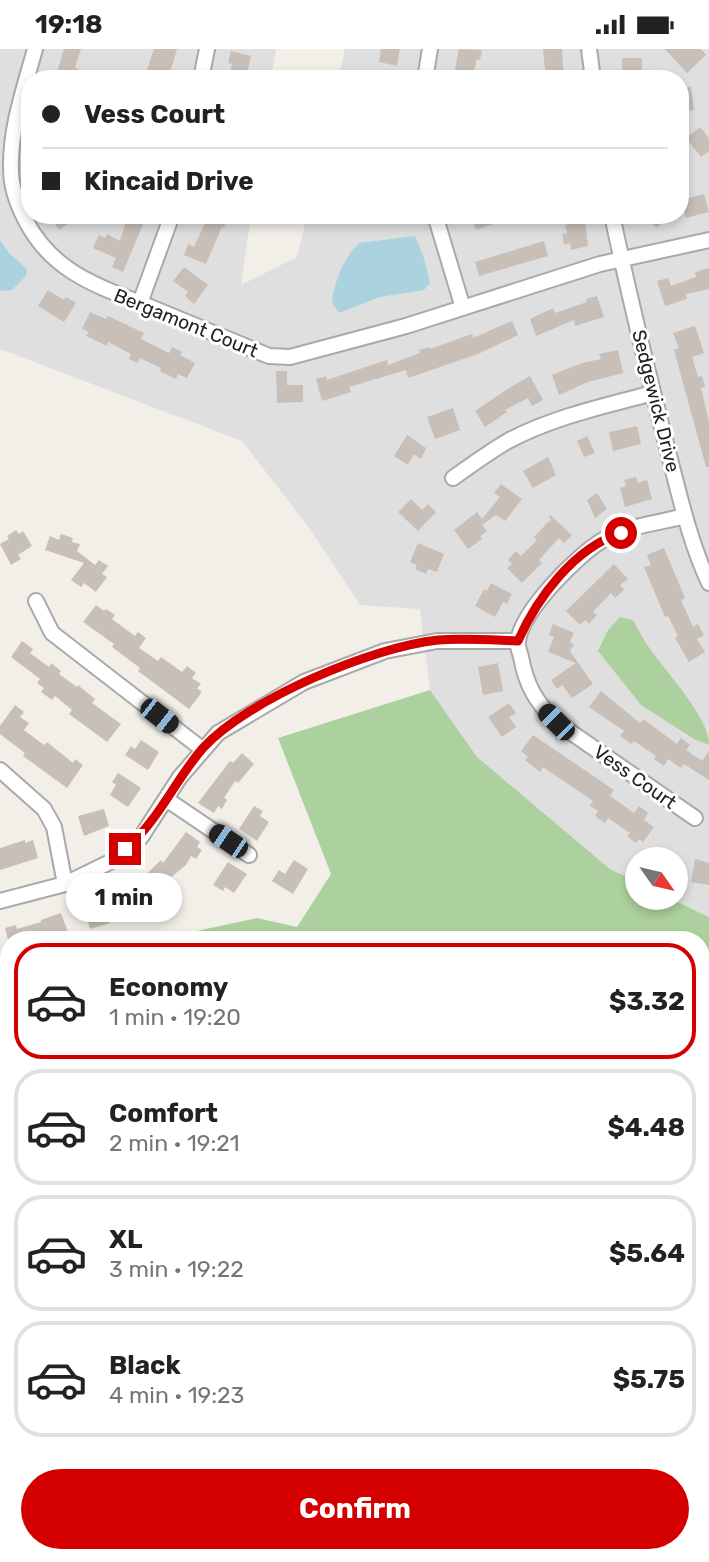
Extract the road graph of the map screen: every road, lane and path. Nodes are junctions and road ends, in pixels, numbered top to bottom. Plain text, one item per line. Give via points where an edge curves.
1 (35, 49) edge
2 (207, 49) edge
3 (430, 49) edge
4 (589, 49) edge
5 (29, 70) edge
6 (203, 70) edge
7 (426, 70) edge
8 (592, 70) edge
9 (21, 101) edge
10 (5, 173) edge
11 (21, 212) edge
12 (28, 224) edge
13 (169, 224) edge
14 (438, 224) edge
15 (614, 224) edge
16 (709, 240) edge
17 (621, 261) junction
18 (140, 303) junction
19 (463, 308) junction
20 (653, 393) junction
21 (453, 478) dead end
22 (685, 516) junction
23 (709, 583) edge
24 (36, 601) dead end
25 (518, 641) junction
26 (202, 749) junction
27 (0, 770) edge
28 (166, 799) junction
29 (695, 818) dead end
30 (249, 855) dead end
31 (65, 884) junction
32 (0, 901) edge

1 - 5 street, Bergamont Court
2 - 6 street
3 - 7 street
4 - 8 street
9 - 10 street, Bergamont Court
10 - 11 street, Bergamont Court
12 - 18 street, Bergamont Court via 55,260 107,291
13 - 18 street
14 - 19 street
15 - 17 street, Sedgewick Drive
16 - 17 street, Bergamont Court
17 - 19 street, Bergamont Court
17 - 20 street, Sedgewick Drive
18 - 19 street, Bergamont Court via 269,356 290,357
20 - 21 street via 531,430
20 - 22 street, Sedgewick Drive
22 - 23 street, Sedgewick Drive
22 - 25 street via 610,536 591,548 540,598
24 - 26 street via 52,633
25 - 26 street via 438,641 385,651 304,682 218,733
25 - 29 street, Vess Court via 529,689 556,722
26 - 28 street
27 - 31 street via 44,809 54,827
28 - 30 street
28 - 31 street via 141,837 110,862
31 - 32 street

